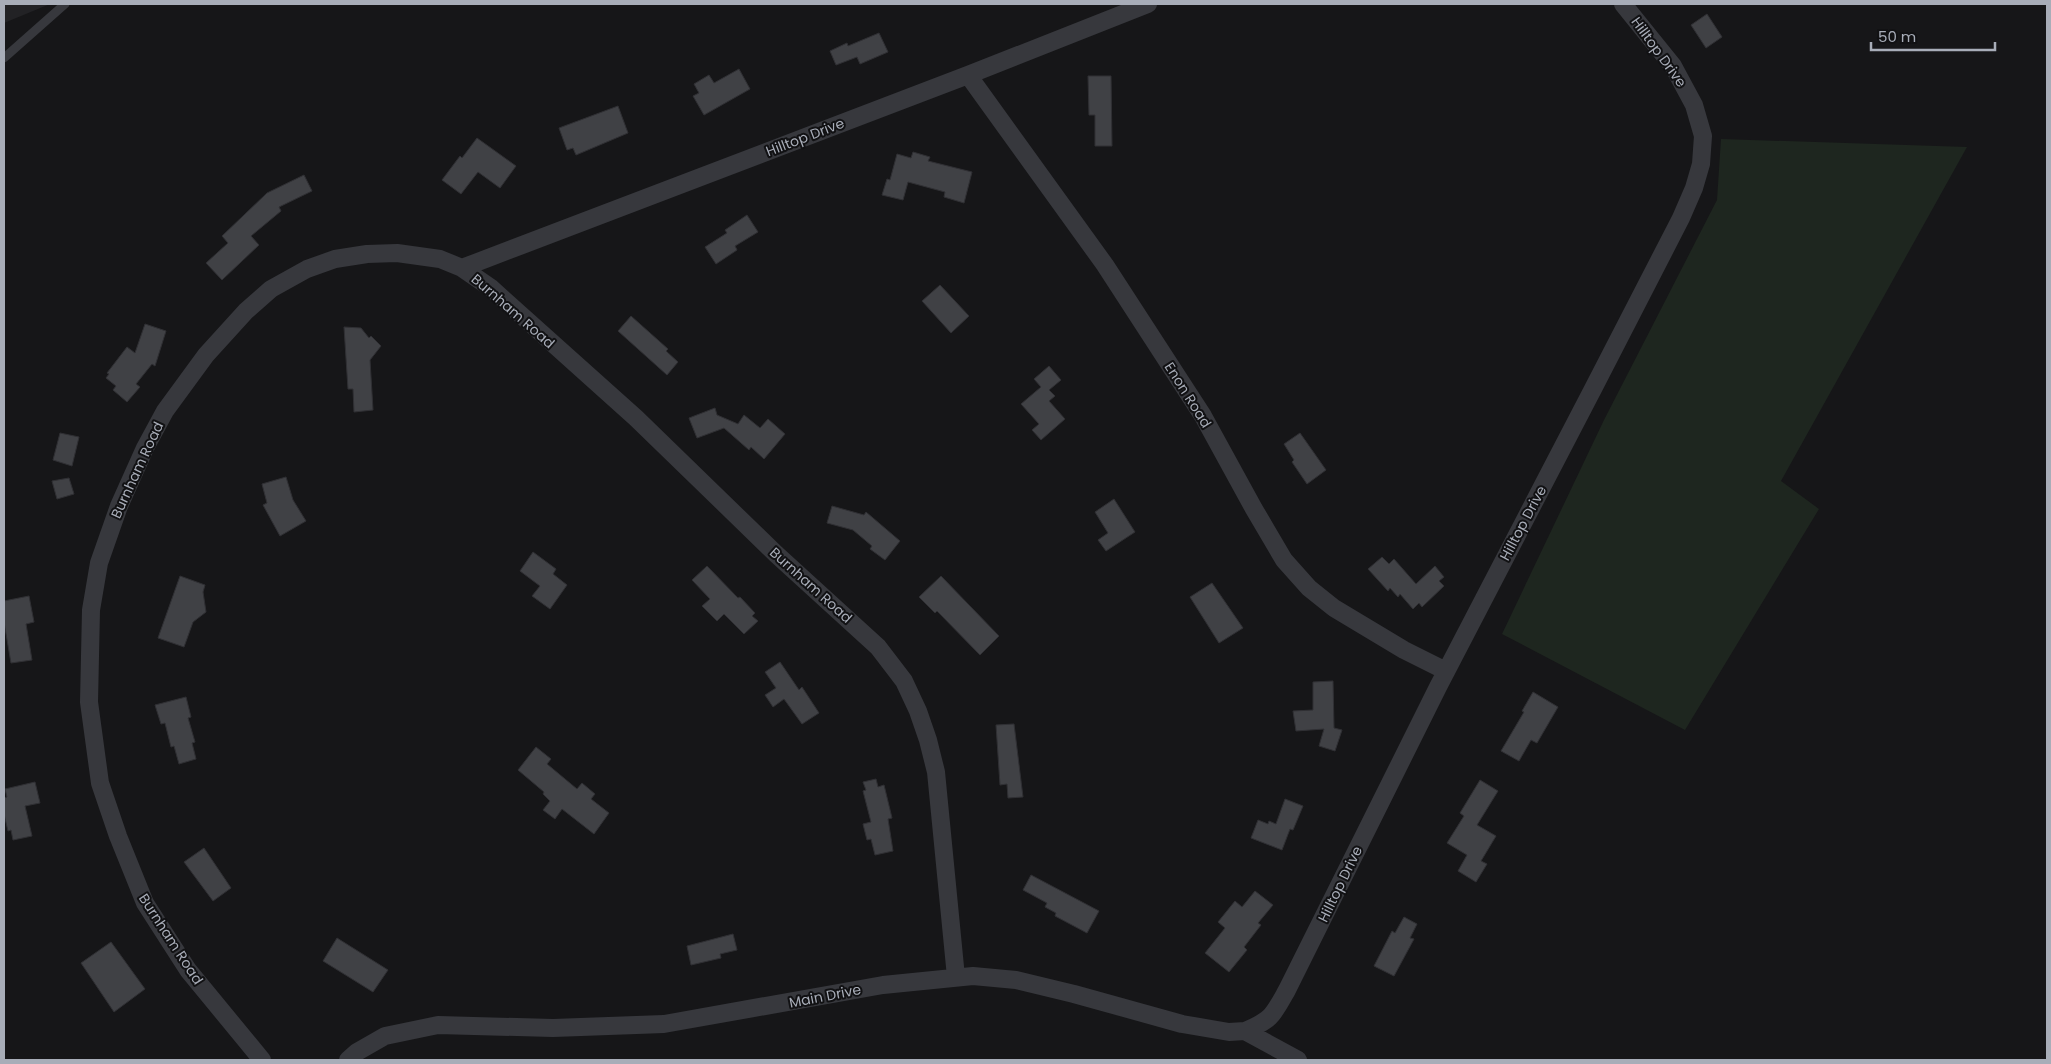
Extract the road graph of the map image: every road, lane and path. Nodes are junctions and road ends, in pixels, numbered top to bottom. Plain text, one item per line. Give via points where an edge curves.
1 (65, 4) edge
2 (1148, 4) edge
3 (1623, 4) edge
4 (4, 58) edge
5 (968, 75) junction
6 (462, 268) junction
7 (1446, 671) junction
8 (956, 977) junction
9 (1245, 1031) junction
10 (262, 1060) edge
11 (348, 1060) edge
12 (1298, 1060) edge

1 - 4 lane
2 - 5 street, Hilltop Drive
3 - 7 street, Hilltop Drive via 1672,66 1694,105 1703,136 1701,164 1681,218
5 - 6 street, Hilltop Drive
5 - 7 street, Enon Road via 1105,265 1203,416 1284,560 1309,588 1334,608
6 - 8 street, Burnham Road via 491,288 636,418 776,554 878,646 904,681 920,718 936,772
6 - 10 street, Burnham Road via 440,260 397,253 367,254 334,259 307,269 271,289 206,355 165,411 119,506 99,563 91,610 89,702 100,783 145,903 188,970
7 - 9 street, Hilltop Drive via 1274,1013 1265,1022
8 - 9 street, Main Drive via 1016,980 1182,1024 1230,1032
8 - 11 street, Main Drive via 883,985 664,1024 553,1028 438,1025 385,1036
9 - 12 street, Main Drive

